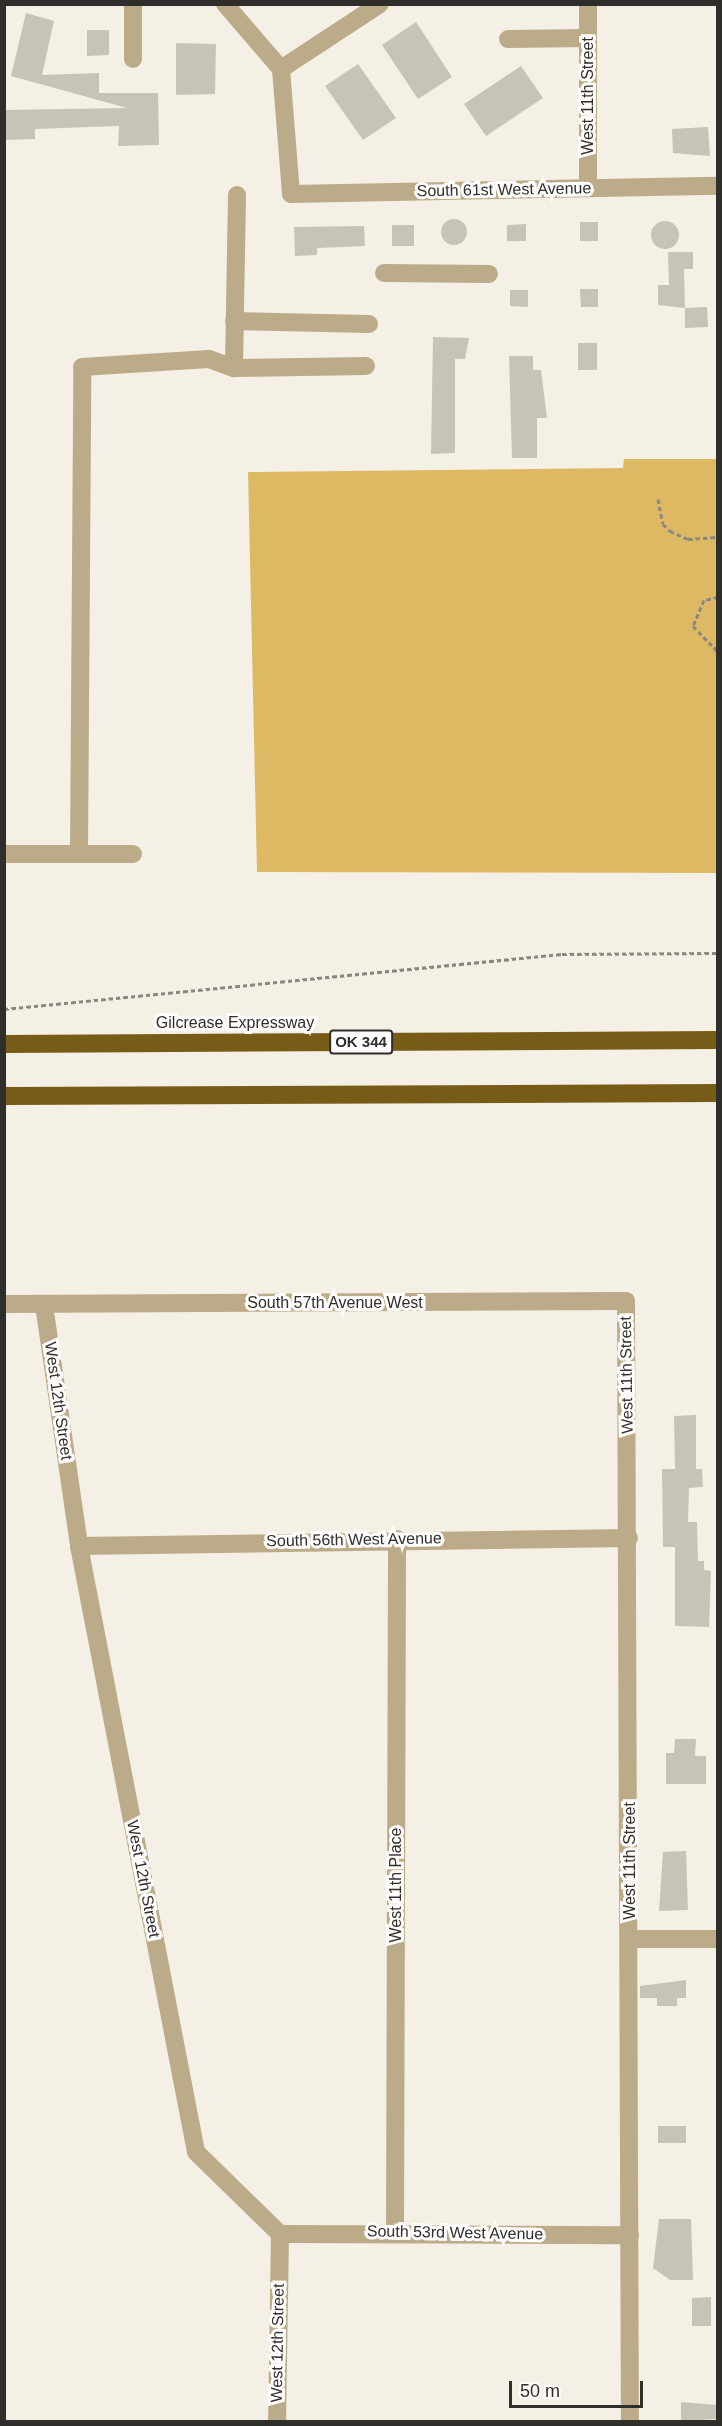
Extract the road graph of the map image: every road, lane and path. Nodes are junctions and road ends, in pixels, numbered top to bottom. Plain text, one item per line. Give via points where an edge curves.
1 (133, 4) edge
2 (225, 4) edge
3 (380, 4) edge
4 (588, 4) edge
5 (588, 38) junction
6 (508, 39) dead end
7 (133, 59) dead end
8 (281, 69) junction
9 (717, 186) edge
10 (588, 188) junction
11 (237, 195) dead end
12 (384, 273) dead end
13 (489, 274) dead end
14 (234, 321) junction
15 (369, 324) dead end
16 (366, 366) dead end
17 (234, 368) junction
18 (658, 499) dead end
19 (717, 537) edge
20 (717, 597) edge
21 (717, 652) edge
22 (79, 853) junction
23 (4, 854) edge
24 (133, 854) dead end
25 (717, 953) edge
26 (4, 1009) edge
27 (717, 1040) edge
28 (4, 1044) edge
29 (717, 1093) edge
30 (4, 1096) edge
31 (626, 1301) joint
32 (4, 1304) edge
33 (44, 1305) junction
34 (628, 1538) junction
35 (397, 1539) junction
36 (79, 1546) junction
37 (631, 1939) junction
38 (717, 1939) edge
39 (395, 2231) junction
40 (280, 2234) junction
41 (630, 2235) junction
42 (277, 2421) edge
43 (630, 2421) edge

1 - 7 street
2 - 8 street
3 - 8 street
4 - 5 street, West 11th Street
5 - 6 street
5 - 10 street, West 11th Street
8 - 10 street, South 61st West Avenue via 291,194
9 - 10 street, South 61st West Avenue
11 - 14 street
12 - 13 street
14 - 15 street
14 - 17 street
16 - 17 street
17 - 22 street via 209,359 82,367
18 - 19 path via 663,524 670,531 688,539
20 - 21 path via 704,600 693,626
22 - 23 street
22 - 24 street
25 - 26 path via 562,954
27 - 28 highway, Gilcrease Expressway / OK 344
29 - 30 highway
31 - 33 street, South 57th Avenue West
31 - 34 street, West 11th Street
32 - 33 street, South 57th Avenue West
33 - 36 street, West 12th Street
34 - 35 street, South 56th West Avenue
34 - 37 street, West 11th Street
35 - 36 street, South 56th West Avenue
35 - 39 street, West 11th Place
36 - 40 street, West 12th Street via 196,2152
37 - 38 street
37 - 41 street, West 11th Street
39 - 40 street, South 53rd West Avenue
39 - 41 street, South 53rd West Avenue
40 - 42 street, West 12th Street
41 - 43 street, West 11th Street

